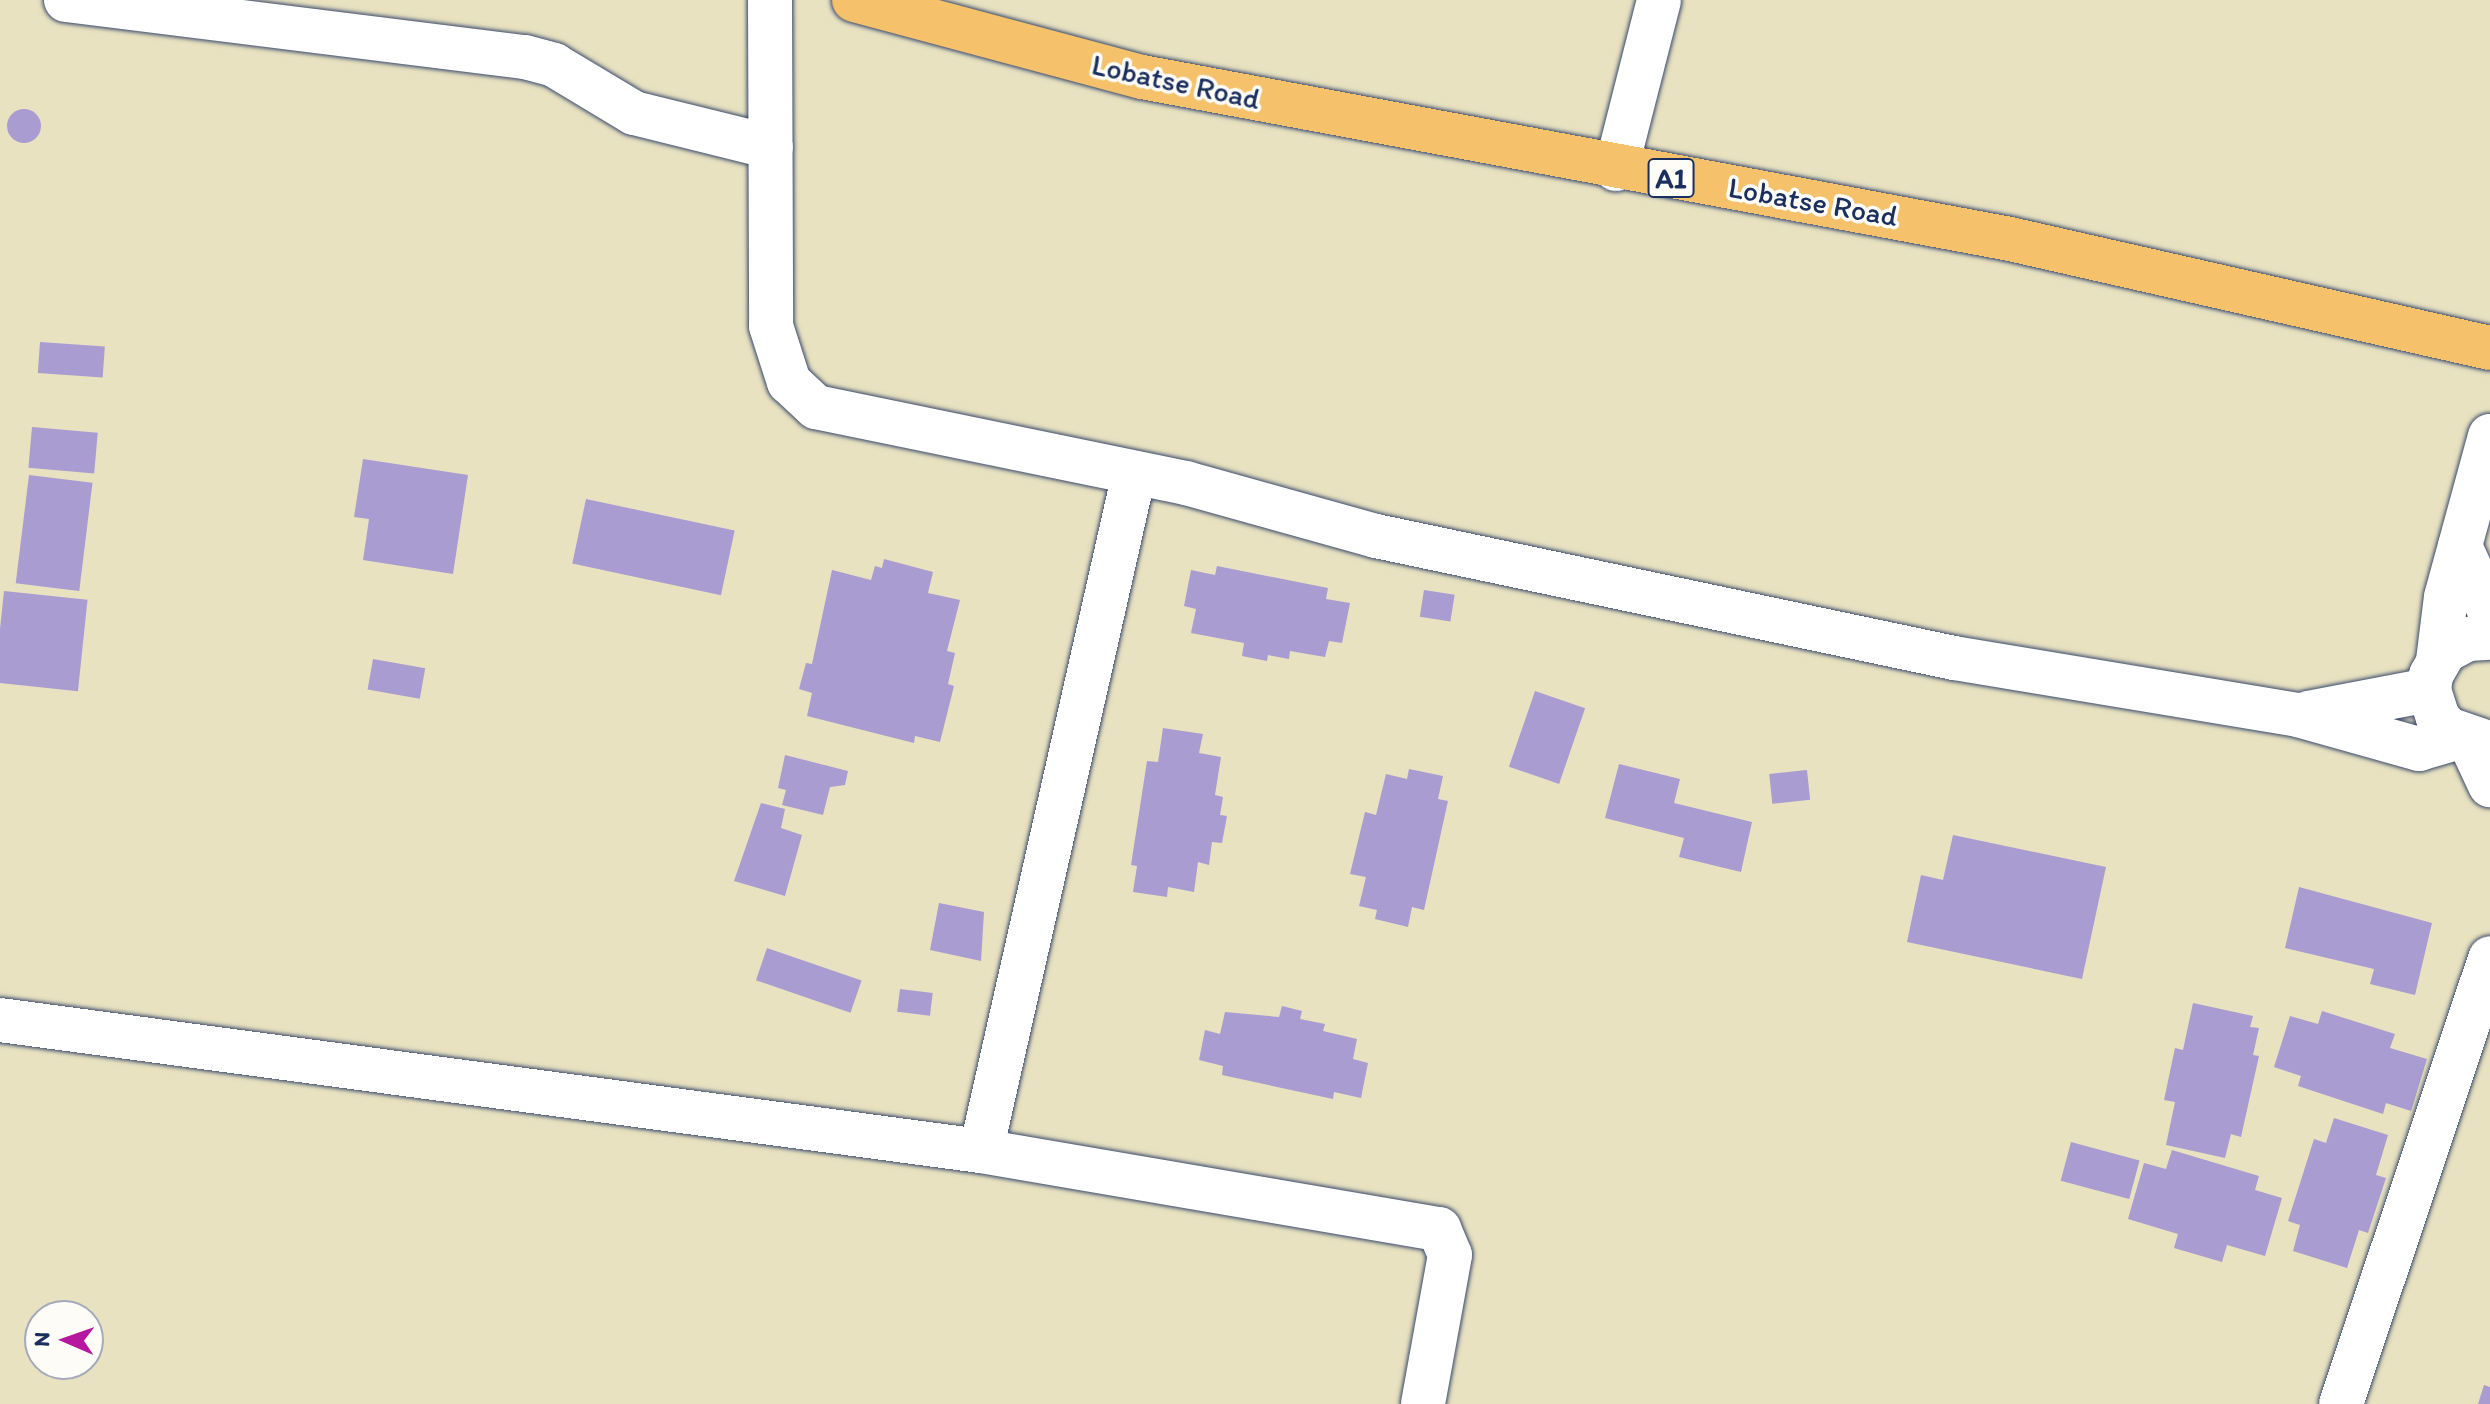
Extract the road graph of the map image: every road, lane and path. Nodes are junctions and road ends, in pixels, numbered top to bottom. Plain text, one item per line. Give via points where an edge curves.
1 (66, 0) edge
2 (770, 0) edge
3 (854, 0) edge
4 (1659, 0) edge
5 (771, 147) junction
6 (1616, 169) junction
7 (2490, 348) edge
8 (2490, 436) edge
9 (1134, 474) junction
10 (2460, 546) junction
11 (2490, 612) edge
12 (2490, 638) edge
13 (2433, 675) junction
14 (2298, 715) junction
15 (2473, 739) edge
16 (2490, 785) edge
17 (2490, 958) edge
18 (0, 1020) edge
19 (981, 1151) junction
20 (1423, 1404) edge
21 (2341, 1404) edge

1 - 5 street via 525,57 554,65 634,113
2 - 5 street
3 - 6 highway, Lobatse Road / A1 via 1142,77
4 - 6 street
5 - 9 street via 771,326 778,359 800,397 845,416
6 - 7 highway, Lobatse Road / A1 via 1996,236
8 - 10 street
9 - 14 street via 1231,494 1376,536 1939,655
9 - 19 street
10 - 11 street
10 - 13 street
12 - 13 street via 2456,643
13 - 14 street
13 - 15 street via 2438,718
14 - 15 street via 2419,749
15 - 16 street
17 - 21 street
18 - 19 street
19 - 20 street via 1439,1229 1450,1255

